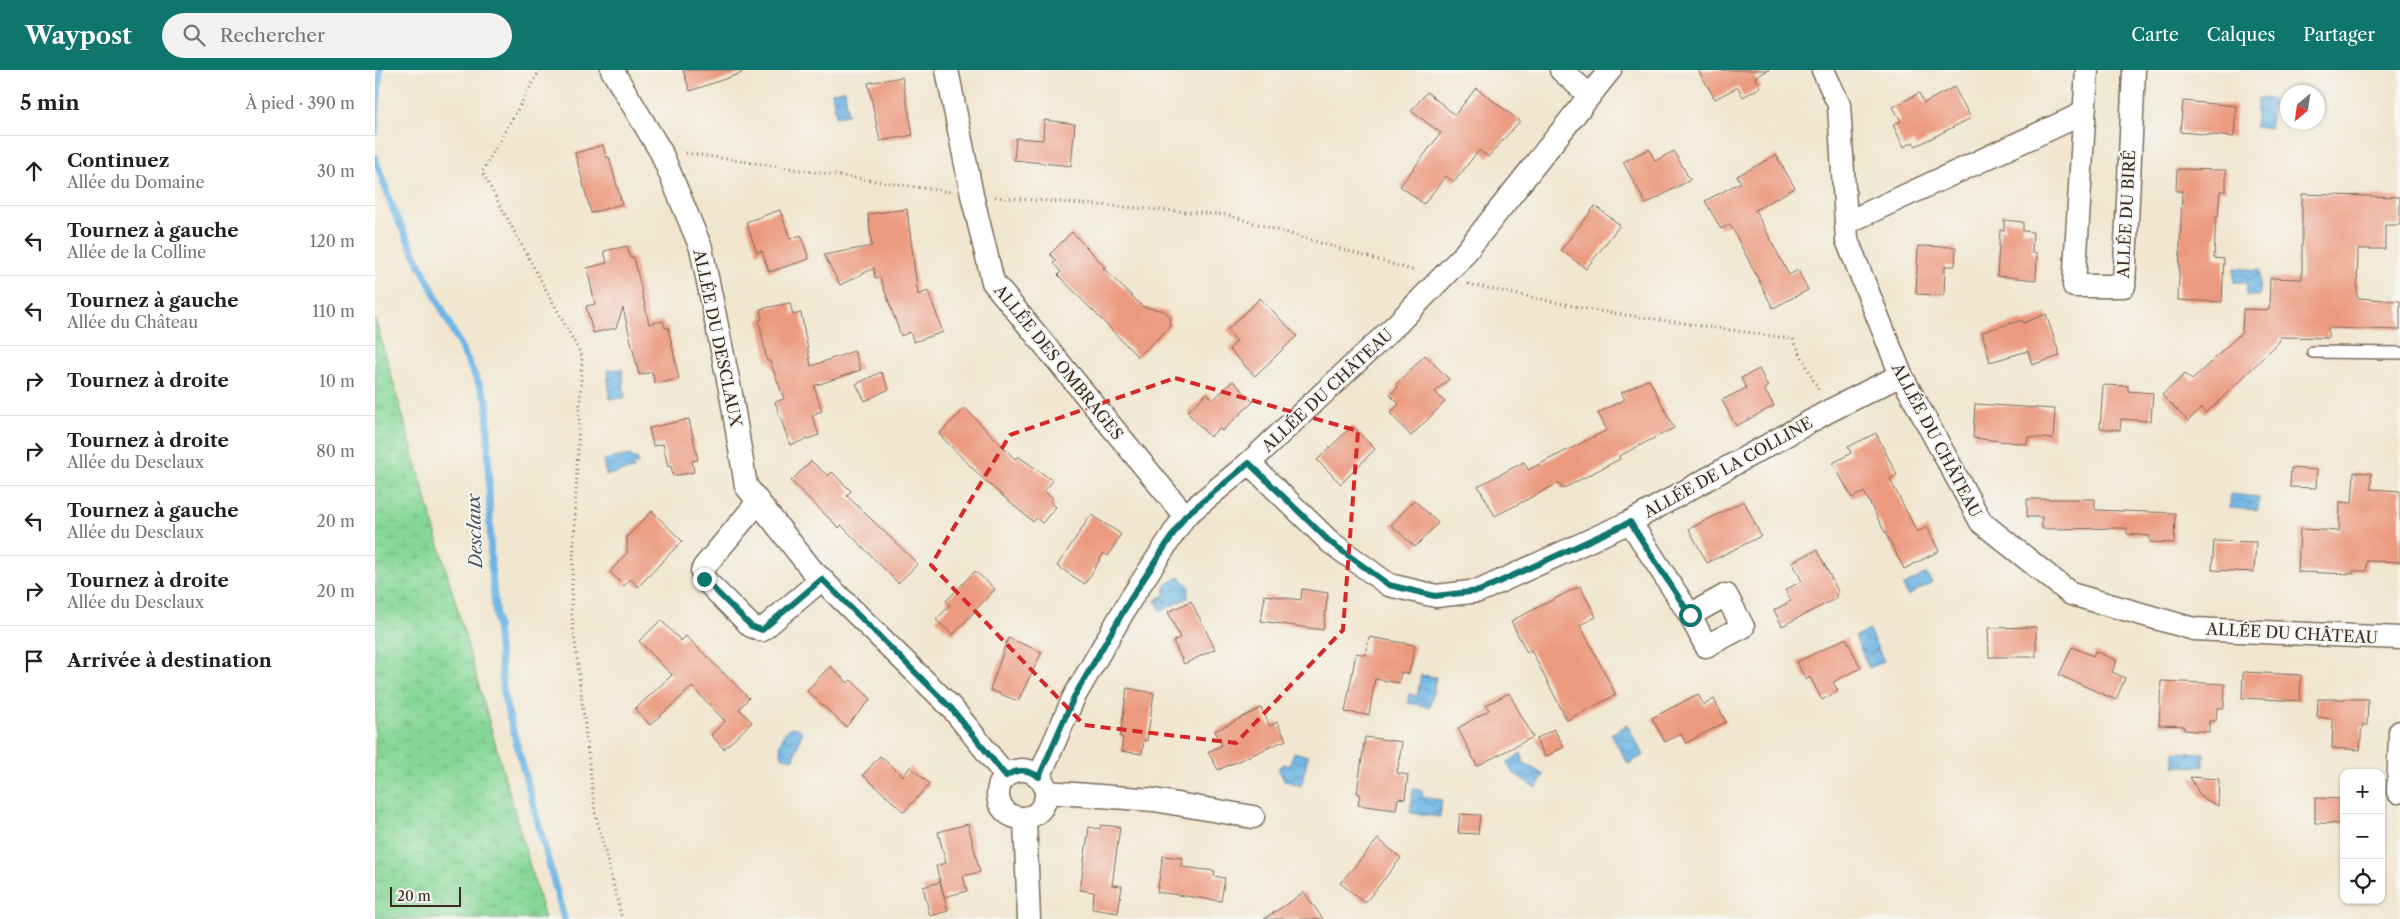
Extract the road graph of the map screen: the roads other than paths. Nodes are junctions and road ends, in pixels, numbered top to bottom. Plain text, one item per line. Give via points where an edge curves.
1 (612, 70) edge
2 (947, 70) edge
3 (1561, 70) edge
4 (1610, 70) edge
5 (1823, 70) edge
6 (2087, 70) edge
7 (2133, 70) edge
8 (1589, 95) junction
9 (2084, 112) junction
10 (1846, 223) junction
11 (2313, 352) dead end
12 (2400, 353) edge
13 (1901, 375) junction
14 (1249, 463) junction
15 (758, 502) junction
16 (1185, 516) junction
17 (1630, 522) junction
18 (822, 579) junction
19 (1690, 615) dead end
20 (2400, 638) edge
21 (2400, 732) edge
22 (1006, 776) junction
23 (1043, 784) junction
24 (2398, 792) dead end
25 (1253, 817) dead end
26 (1025, 819) junction
27 (1029, 919) edge

1 - 15 street, ALLÉE DU DESCLAUX via 661,152 701,248 746,486
2 - 16 street, ALLÉE DES OMBRAGES via 993,282
3 - 8 street
4 - 8 street, ALLÉE DU CHÂTEAU
5 - 10 street, ALLÉE DU CHÂTEAU via 1839,105
6 - 9 street, ALLÉE DU BIRÉ
7 - 9 street, ALLÉE DU BIRÉ via 2124,286 2074,286
8 - 14 street, ALLÉE DU CHÂTEAU via 1467,251 1397,324
9 - 10 street
10 - 13 street, ALLÉE DU CHÂTEAU via 1847,240
11 - 12 lane
13 - 17 street, ALLÉE DE LA COLLINE
13 - 20 street, ALLÉE DU CHÂTEAU via 1981,522 2071,594 2194,629
14 - 16 street, ALLÉE DU CHÂTEAU
14 - 17 street, ALLÉE DE LA COLLINE via 1330,542 1389,585 1435,596 1479,591
15 - 18 street, ALLÉE DU DESCLAUX
15 - 18 street via 704,568 704,579 751,626 762,630
16 - 23 street, ALLÉE DU CHÂTEAU via 1130,600 1074,697
17 - 19 street
18 - 22 street, ALLÉE DU DESCLAUX via 951,708
21 - 24 street
22 - 23 street via 1026,770
22 - 26 street via 998,789 1000,804 1010,816
23 - 25 street
23 - 26 street via 1043,807 1039,813
26 - 27 street

